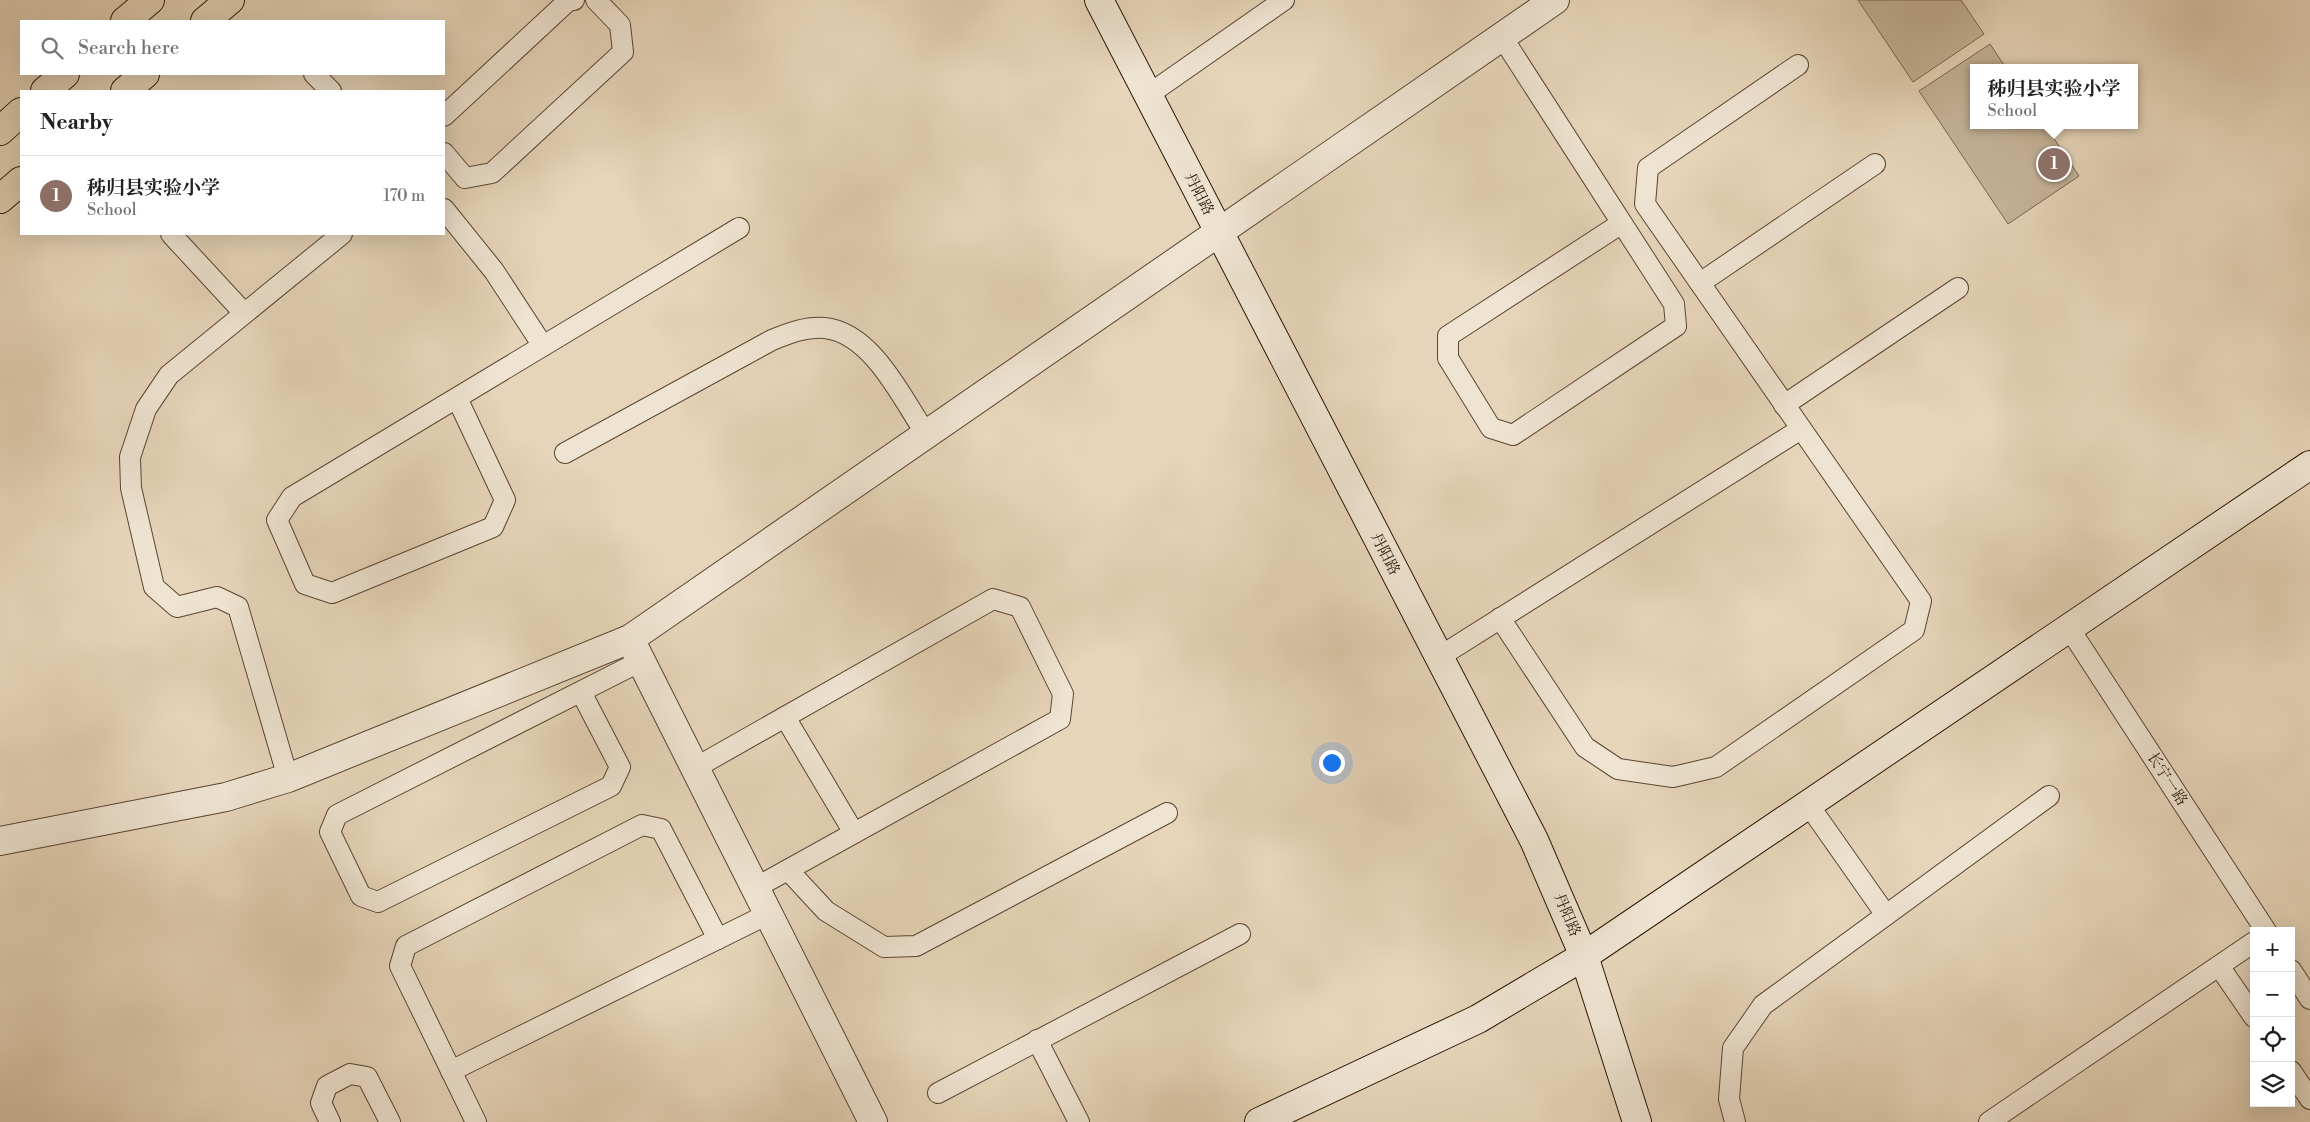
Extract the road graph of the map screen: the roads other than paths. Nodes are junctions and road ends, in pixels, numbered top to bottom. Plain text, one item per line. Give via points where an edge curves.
1 (150, 0) edge
2 (230, 0) edge
3 (574, 0) edge
4 (596, 0) edge
5 (1099, 0) edge
6 (1284, 0) edge
7 (1555, 0) edge
8 (126, 20) edge
9 (207, 20) edge
10 (1502, 37) junction
11 (1798, 65) dead end
12 (64, 75) edge
13 (144, 75) edge
14 (315, 75) edge
15 (46, 90) edge
16 (126, 90) edge
17 (330, 90) edge
18 (1148, 95) junction
19 (20, 113) edge
20 (445, 115) edge
21 (0, 131) edge
22 (445, 154) edge
23 (1875, 164) dead end
24 (20, 182) edge
25 (0, 200) edge
26 (445, 210) edge
27 (1622, 223) junction
28 (739, 228) dead end
29 (1219, 232) junction
30 (172, 235) edge
31 (341, 235) edge
32 (1700, 283) junction
33 (1958, 288) dead end
34 (244, 314) junction
35 (543, 346) junction
36 (457, 398) junction
37 (1784, 405) junction
38 (1802, 429) junction
39 (926, 434) junction
40 (565, 453) dead end
41 (2310, 465) edge
42 (1500, 618) junction
43 (2069, 628) junction
44 (635, 650) junction
45 (1439, 657) junction
46 (581, 692) junction
47 (785, 717) junction
48 (695, 768) junction
49 (288, 778) junction
50 (2049, 796) dead end
51 (1808, 804) junction
52 (1167, 813) dead end
53 (854, 834) junction
54 (0, 841) edge
55 (788, 870) junction
56 (756, 888) junction
57 (768, 914) junction
58 (1886, 915) junction
59 (2263, 927) edge
60 (1240, 934) dead end
61 (718, 940) junction
62 (2250, 945) edge
63 (1584, 956) junction
64 (2218, 966) junction
65 (2292, 972) edge
66 (2310, 999) edge
67 (2250, 1011) edge
68 (1037, 1040) junction
69 (451, 1071) junction
70 (2295, 1078) edge
71 (938, 1093) dead end
72 (2310, 1099) edge
73 (330, 1122) edge
74 (390, 1122) edge
75 (476, 1122) edge
76 (873, 1122) edge
77 (1079, 1122) edge
78 (1259, 1122) edge
79 (1637, 1122) edge
80 (1735, 1122) edge
81 (1988, 1122) edge

1 - 8 highway
2 - 9 highway
3 - 20 lane via 568,1
4 - 22 lane via 620,25 622,52 492,173 465,178
5 - 18 main road, 丹阳路
6 - 18 lane
7 - 10 main road
10 - 27 lane
10 - 29 main road
11 - 32 lane via 1648,168 1646,204
12 - 15 highway
13 - 16 highway
14 - 17 lane
18 - 29 main road, 丹阳路
19 - 21 highway
23 - 32 lane
24 - 25 highway
26 - 35 lane via 494,271
27 - 27 lane via 1674,304 1676,326 1513,435 1491,428 1448,358 1448,336
28 - 35 lane
29 - 39 main road
29 - 45 main road, 丹阳路
30 - 34 lane
31 - 34 lane
32 - 37 lane
33 - 37 lane
34 - 49 lane via 169,375 146,409 130,456 131,488 154,587 177,607 217,597 238,607
35 - 36 lane
36 - 36 lane via 292,497 277,520 305,584 332,593 493,527 505,500
37 - 38 lane
38 - 42 lane
38 - 42 lane via 1921,601 1914,630 1716,767 1673,777 1618,769 1585,747
39 - 40 lane via 867,350 849,335 825,328 799,330 772,340
39 - 44 main road
41 - 43 main road
42 - 45 lane
43 - 51 main road
43 - 59 lane, 长宁一路
44 - 46 lane
44 - 48 main road
44 - 49 main road
45 - 63 main road, 丹阳路 via 1534,840
46 - 46 lane via 337,815 330,832 361,896 378,902 612,786 620,768
47 - 48 lane
47 - 53 lane
47 - 53 lane via 993,599 1020,607 1063,694 1060,719
48 - 56 main road
49 - 54 main road via 226,797
50 - 58 lane
51 - 58 lane
51 - 63 main road
52 - 55 lane via 916,946 884,947 826,911
53 - 55 lane
55 - 56 lane
56 - 57 main road
57 - 61 lane
57 - 76 main road
58 - 80 lane via 1763,1005 1733,1048 1729,1099
60 - 68 lane
61 - 69 lane
61 - 69 lane via 661,829 642,826 406,946 400,966
62 - 64 lane
63 - 78 main road via 1478,1019
63 - 79 main road, 丹阳路
64 - 67 lane
64 - 81 lane
65 - 66 lane
68 - 71 lane
68 - 77 lane
69 - 75 lane
70 - 72 lane
73 - 74 lane via 321,1103 327,1086 350,1074 367,1077

